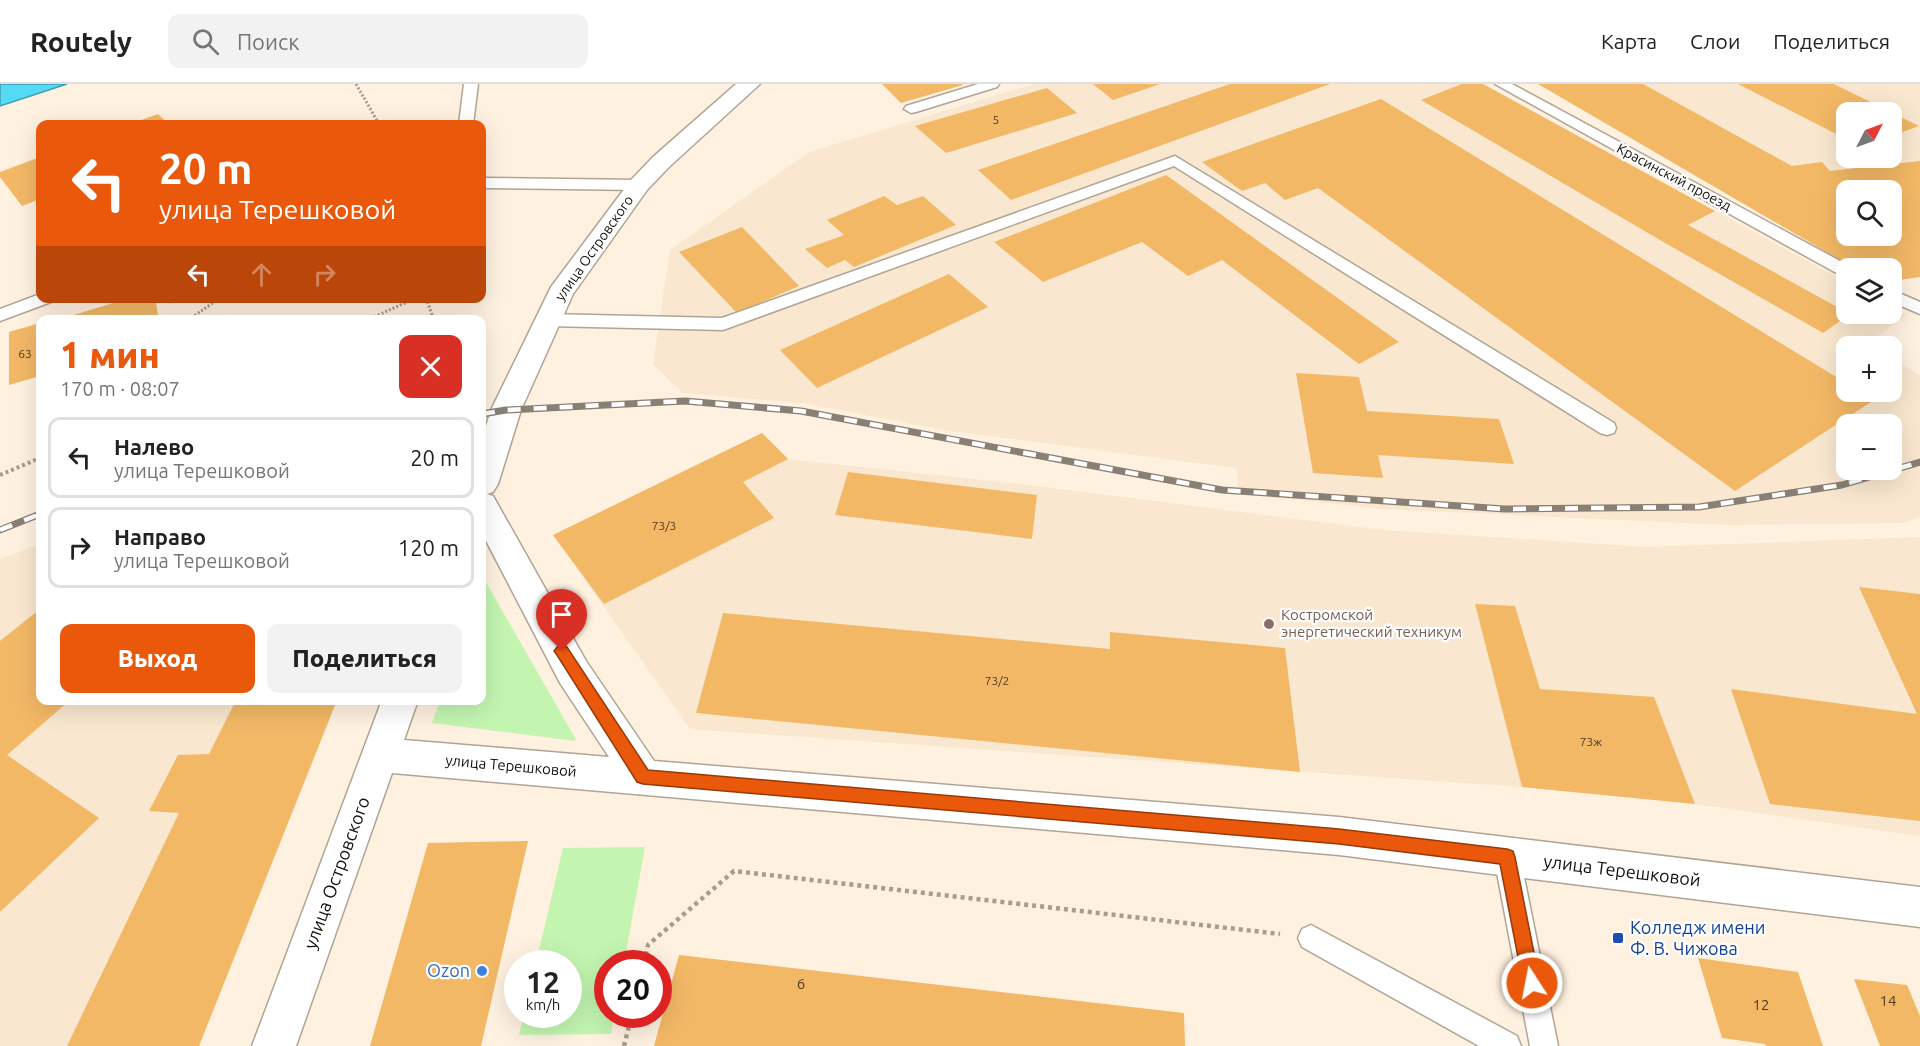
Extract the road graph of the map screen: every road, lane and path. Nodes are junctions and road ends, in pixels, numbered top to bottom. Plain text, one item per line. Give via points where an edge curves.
1 (356, 84) edge
2 (471, 84) edge
3 (749, 84) edge
4 (992, 84) edge
5 (1502, 84) edge
6 (911, 109) dead end
7 (377, 120) edge
8 (466, 120) edge
9 (486, 183) edge
10 (639, 185) junction
11 (1836, 266) edge
12 (1902, 300) edge
13 (36, 301) edge
14 (213, 303) edge
15 (405, 303) edge
16 (1920, 309) edge
17 (0, 315) edge
18 (195, 315) edge
19 (378, 315) edge
20 (548, 320) junction
21 (1607, 428) dead end
22 (36, 460) edge
23 (486, 472) edge
24 (0, 476) edge
25 (486, 511) edge
26 (398, 705) edge
27 (380, 755) junction
28 (643, 777) junction
29 (1507, 857) junction
30 (1920, 907) edge
31 (1311, 938) joint
32 (647, 950) edge
33 (628, 1028) edge
34 (274, 1046) edge
35 (624, 1046) edge
36 (1507, 1046) edge
37 (1544, 1046) edge

1 - 7 path
2 - 8 lane
3 - 10 street, улица Островского
4 - 6 lane
5 - 11 lane, Красинский проезд
9 - 10 lane
10 - 20 street, улица Островского via 560,293
12 - 16 lane
13 - 17 lane
14 - 18 path
15 - 19 path
20 - 21 lane via 723,324 1175,160
20 - 23 street, улица Островского via 506,410
22 - 24 path
25 - 28 street via 573,672
26 - 27 street, улица Островского
27 - 28 street, улица Терешковой
27 - 34 street, улица Островского
28 - 29 street, улица Терешковой via 1339,836
29 - 30 street, улица Терешковой
29 - 37 lane
31 - 32 path via 734,871
31 - 36 lane
33 - 35 path

